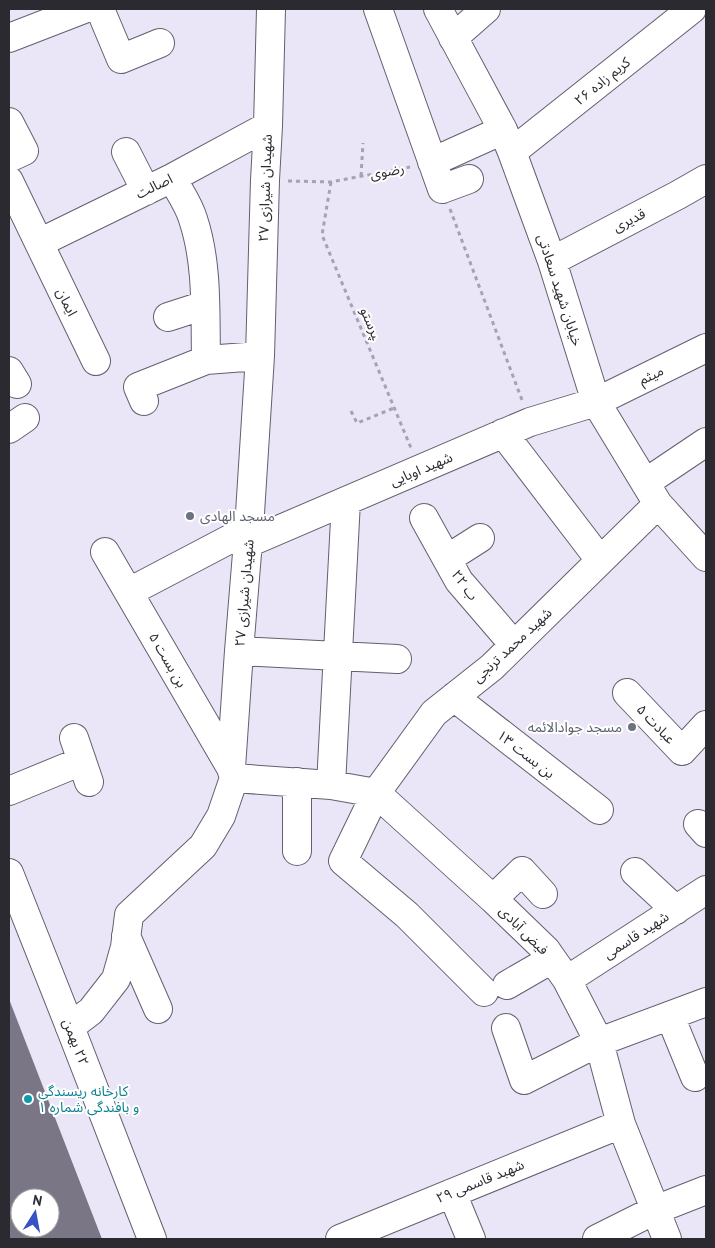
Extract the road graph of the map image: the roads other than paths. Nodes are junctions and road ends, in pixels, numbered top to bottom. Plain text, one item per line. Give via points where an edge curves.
1 (84, 9) edge
2 (100, 9) edge
3 (271, 9) edge
4 (378, 9) edge
5 (438, 9) edge
6 (486, 9) edge
7 (692, 9) edge
8 (9, 38) edge
9 (453, 38) junction
10 (160, 43) dead end
11 (9, 122) edge
12 (268, 126) junction
13 (507, 141) junction
14 (126, 152) dead end
15 (9, 158) edge
16 (432, 162) junction
17 (172, 178) junction
18 (469, 179) dead end
19 (706, 179) edge
20 (9, 181) edge
21 (146, 191) junction
22 (39, 243) junction
23 (552, 261) junction
24 (205, 305) junction
25 (168, 317) dead end
26 (706, 348) edge
27 (260, 356) junction
28 (206, 360) junction
29 (96, 361) dead end
30 (144, 401) dead end
31 (596, 402) junction
32 (503, 433) junction
33 (706, 442) edge
34 (652, 493) junction
35 (346, 501) junction
36 (424, 518) dead end
37 (248, 536) junction
38 (480, 538) dead end
39 (105, 552) dead end
40 (706, 557) edge
41 (447, 559) junction
42 (600, 560) junction
43 (128, 592) junction
44 (514, 645) junction
45 (238, 651) junction
46 (338, 655) junction
47 (397, 659) dead end
48 (627, 693) dead end
49 (454, 697) junction
50 (706, 725) edge
51 (82, 760) dead end
52 (233, 773) junction
53 (297, 782) junction
54 (330, 785) junction
55 (9, 791) edge
56 (376, 794) junction
57 (599, 810) dead end
58 (297, 851) dead end
59 (635, 872) dead end
60 (9, 873) edge
61 (706, 890) edge
62 (543, 894) dead end
63 (493, 899) junction
64 (676, 910) junction
65 (126, 936) junction
66 (559, 970) junction
67 (495, 989) joint
68 (706, 1002) edge
69 (158, 1009) dead end
70 (670, 1016) junction
71 (70, 1028) junction
72 (506, 1028) dead end
73 (598, 1042) junction
74 (695, 1077) dead end
75 (621, 1124) junction
76 (706, 1190) edge
77 (452, 1193) junction
78 (655, 1210) junction
79 (152, 1239) edge
80 (340, 1239) edge
81 (470, 1239) edge
82 (597, 1239) edge
83 (667, 1239) edge

1 - 8 street
2 - 10 street via 121,59
3 - 12 street, شهیدان شیرازی ۲۷
4 - 16 street
5 - 9 street, خیابان شهید سعادتی
6 - 9 street
7 - 13 street, کریم زاده ۲۶
9 - 13 street, خیابان شهید سعادتی
11 - 15 street via 24,151
12 - 17 street, اصالت
12 - 27 street, شهیدان شیرازی ۲۷
13 - 16 street
13 - 23 street, خیابان شهید سعادتی
14 - 21 street
16 - 18 street via 442,189
17 - 21 street, اصالت
17 - 24 street via 192,217 200,242
19 - 23 street, قدیری
20 - 22 street, ایمان
21 - 22 street, اصالت
22 - 29 street, ایمان
23 - 31 street, خیابان شهید سعادتی
24 - 25 street
24 - 28 street
26 - 31 street, میثم
27 - 28 street
27 - 37 street, شهیدان شیرازی ۲۷
28 - 30 street via 138,387
31 - 32 street, شهید اوبایی
31 - 34 street, خیابان شهید سعادتی
32 - 35 street, شهید اوبایی
32 - 42 street
33 - 34 street, شهید محمد ترنجی
34 - 40 street, خیابان شهید سعادتی
34 - 42 street, شهید محمد ترنجی
35 - 37 street, شهید اوبایی
35 - 46 street
36 - 41 street, ب ۲۲
37 - 43 street, شهید اوبایی
37 - 45 street, شهیدان شیرازی ۲۷
38 - 41 street
39 - 43 street, بن بست ۵
41 - 44 street, ب ۲۲ via 459,581
42 - 44 street, شهید محمد ترنجی
43 - 52 street, بن بست ۵
44 - 49 street, شهید محمد ترنجی
45 - 46 street
45 - 52 street, شهیدان شیرازی ۲۷
46 - 47 street
46 - 54 street
48 - 50 street, عبادت ۵ via 682,750
49 - 56 street, شهید محمد ترنجی via 434,713
49 - 57 street, بن بست ۱۳
51 - 55 street
52 - 53 street
52 - 65 street, شهیدان شیرازی ۲۷ via 221,816 203,846 129,915
53 - 54 street
53 - 58 street
54 - 56 street
56 - 63 street, فیض آبادی
56 - 67 street, شهید محمد ترنجی via 343,861
59 - 64 street
60 - 71 street, ٢٢ بهمن
61 - 64 street, شهید قاسمی
62 - 63 street via 522,871
63 - 66 street, فیض آبادی via 546,950
64 - 66 street, شهید قاسمی
65 - 69 street
65 - 71 street, شهیدان شیرازی ۲۷ via 116,979 91,1010
66 - 67 street, شهید قاسمی
66 - 73 street, فیض آبادی
68 - 70 street
70 - 73 street
70 - 74 street
71 - 79 street, ٢٢ بهمن
72 - 73 street via 524,1080
73 - 75 street, فیض آبادی
75 - 77 street, شهبد قاسمی ۲۹
75 - 78 street, فیض آبادی
76 - 78 street
77 - 80 street, شهبد قاسمی ۲۹
77 - 81 street
78 - 82 street
78 - 83 street, فیض آبادی

